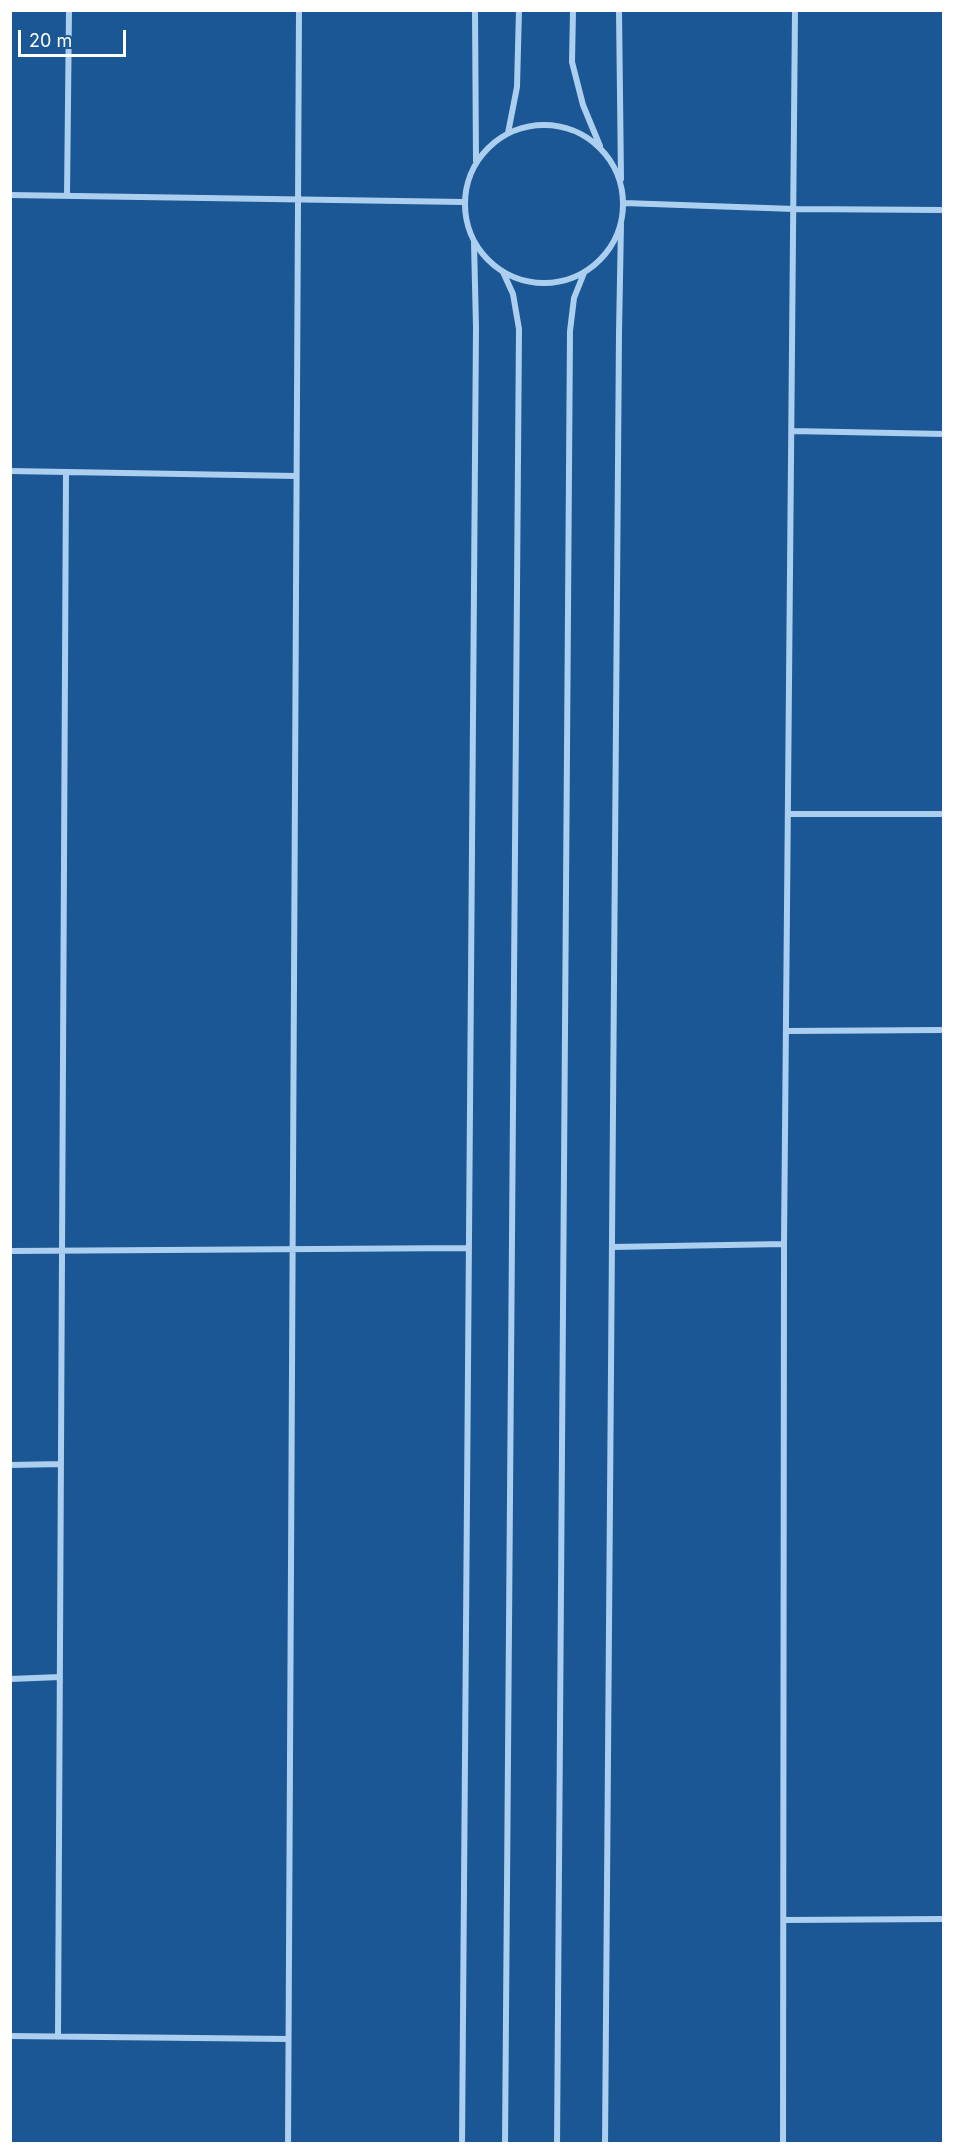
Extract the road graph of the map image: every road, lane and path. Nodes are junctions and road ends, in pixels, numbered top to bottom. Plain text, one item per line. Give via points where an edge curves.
1 (69, 10) edge
2 (299, 10) edge
3 (475, 10) edge
4 (519, 10) edge
5 (573, 10) edge
6 (618, 10) edge
7 (795, 10) edge
8 (508, 133) junction
9 (602, 149) junction
10 (476, 162) junction
11 (621, 183) junction
12 (10, 195) edge
13 (67, 196) junction
14 (297, 199) junction
15 (464, 202) junction
16 (624, 203) junction
17 (794, 209) junction
18 (944, 210) edge
19 (621, 224) junction
20 (474, 243) junction
21 (503, 272) junction
22 (584, 273) junction
23 (792, 431) junction
24 (944, 434) edge
25 (10, 471) edge
26 (66, 472) junction
27 (296, 476) junction
28 (789, 814) junction
29 (944, 814) edge
30 (944, 1030) edge
31 (788, 1031) junction
32 (784, 1244) junction
33 (612, 1247) junction
34 (469, 1248) junction
35 (62, 1250) junction
36 (292, 1250) junction
37 (10, 1251) edge
38 (61, 1464) junction
39 (10, 1465) edge
40 (60, 1677) junction
41 (10, 1679) edge
42 (944, 1919) edge
43 (784, 1920) junction
44 (10, 2036) edge
45 (58, 2036) junction
46 (288, 2039) junction
47 (288, 2144) edge
48 (462, 2144) edge
49 (505, 2144) edge
50 (557, 2144) edge
51 (605, 2144) edge
52 (783, 2144) edge

1 - 13 street
2 - 14 street
3 - 10 street
4 - 8 street via 517,87
5 - 9 street via 572,62 591,128
6 - 11 street
7 - 17 street
8 - 9 street via 550,124 586,136
8 - 10 street via 490,145
9 - 11 street
10 - 15 street
11 - 16 street
12 - 13 street
13 - 14 street
14 - 15 street
14 - 27 street
15 - 20 street via 466,223
16 - 17 street
16 - 19 street
17 - 18 street
17 - 23 street
19 - 22 street via 601,260
19 - 33 street
20 - 21 street
20 - 34 street
21 - 22 street via 522,281 544,283
21 - 49 street via 513,294 519,329
22 - 50 street via 574,298 570,331
23 - 24 street
23 - 28 street
25 - 26 street
26 - 27 street
26 - 35 street
27 - 36 street
28 - 29 street
28 - 31 street
30 - 31 street
31 - 32 street
32 - 33 street
32 - 43 street
33 - 51 street
34 - 36 street
34 - 48 street
35 - 36 street
35 - 37 street
35 - 38 street
36 - 46 street
38 - 39 street
38 - 40 street
40 - 41 street
40 - 45 street
42 - 43 street
43 - 52 street
44 - 45 street
45 - 46 street
46 - 47 street

